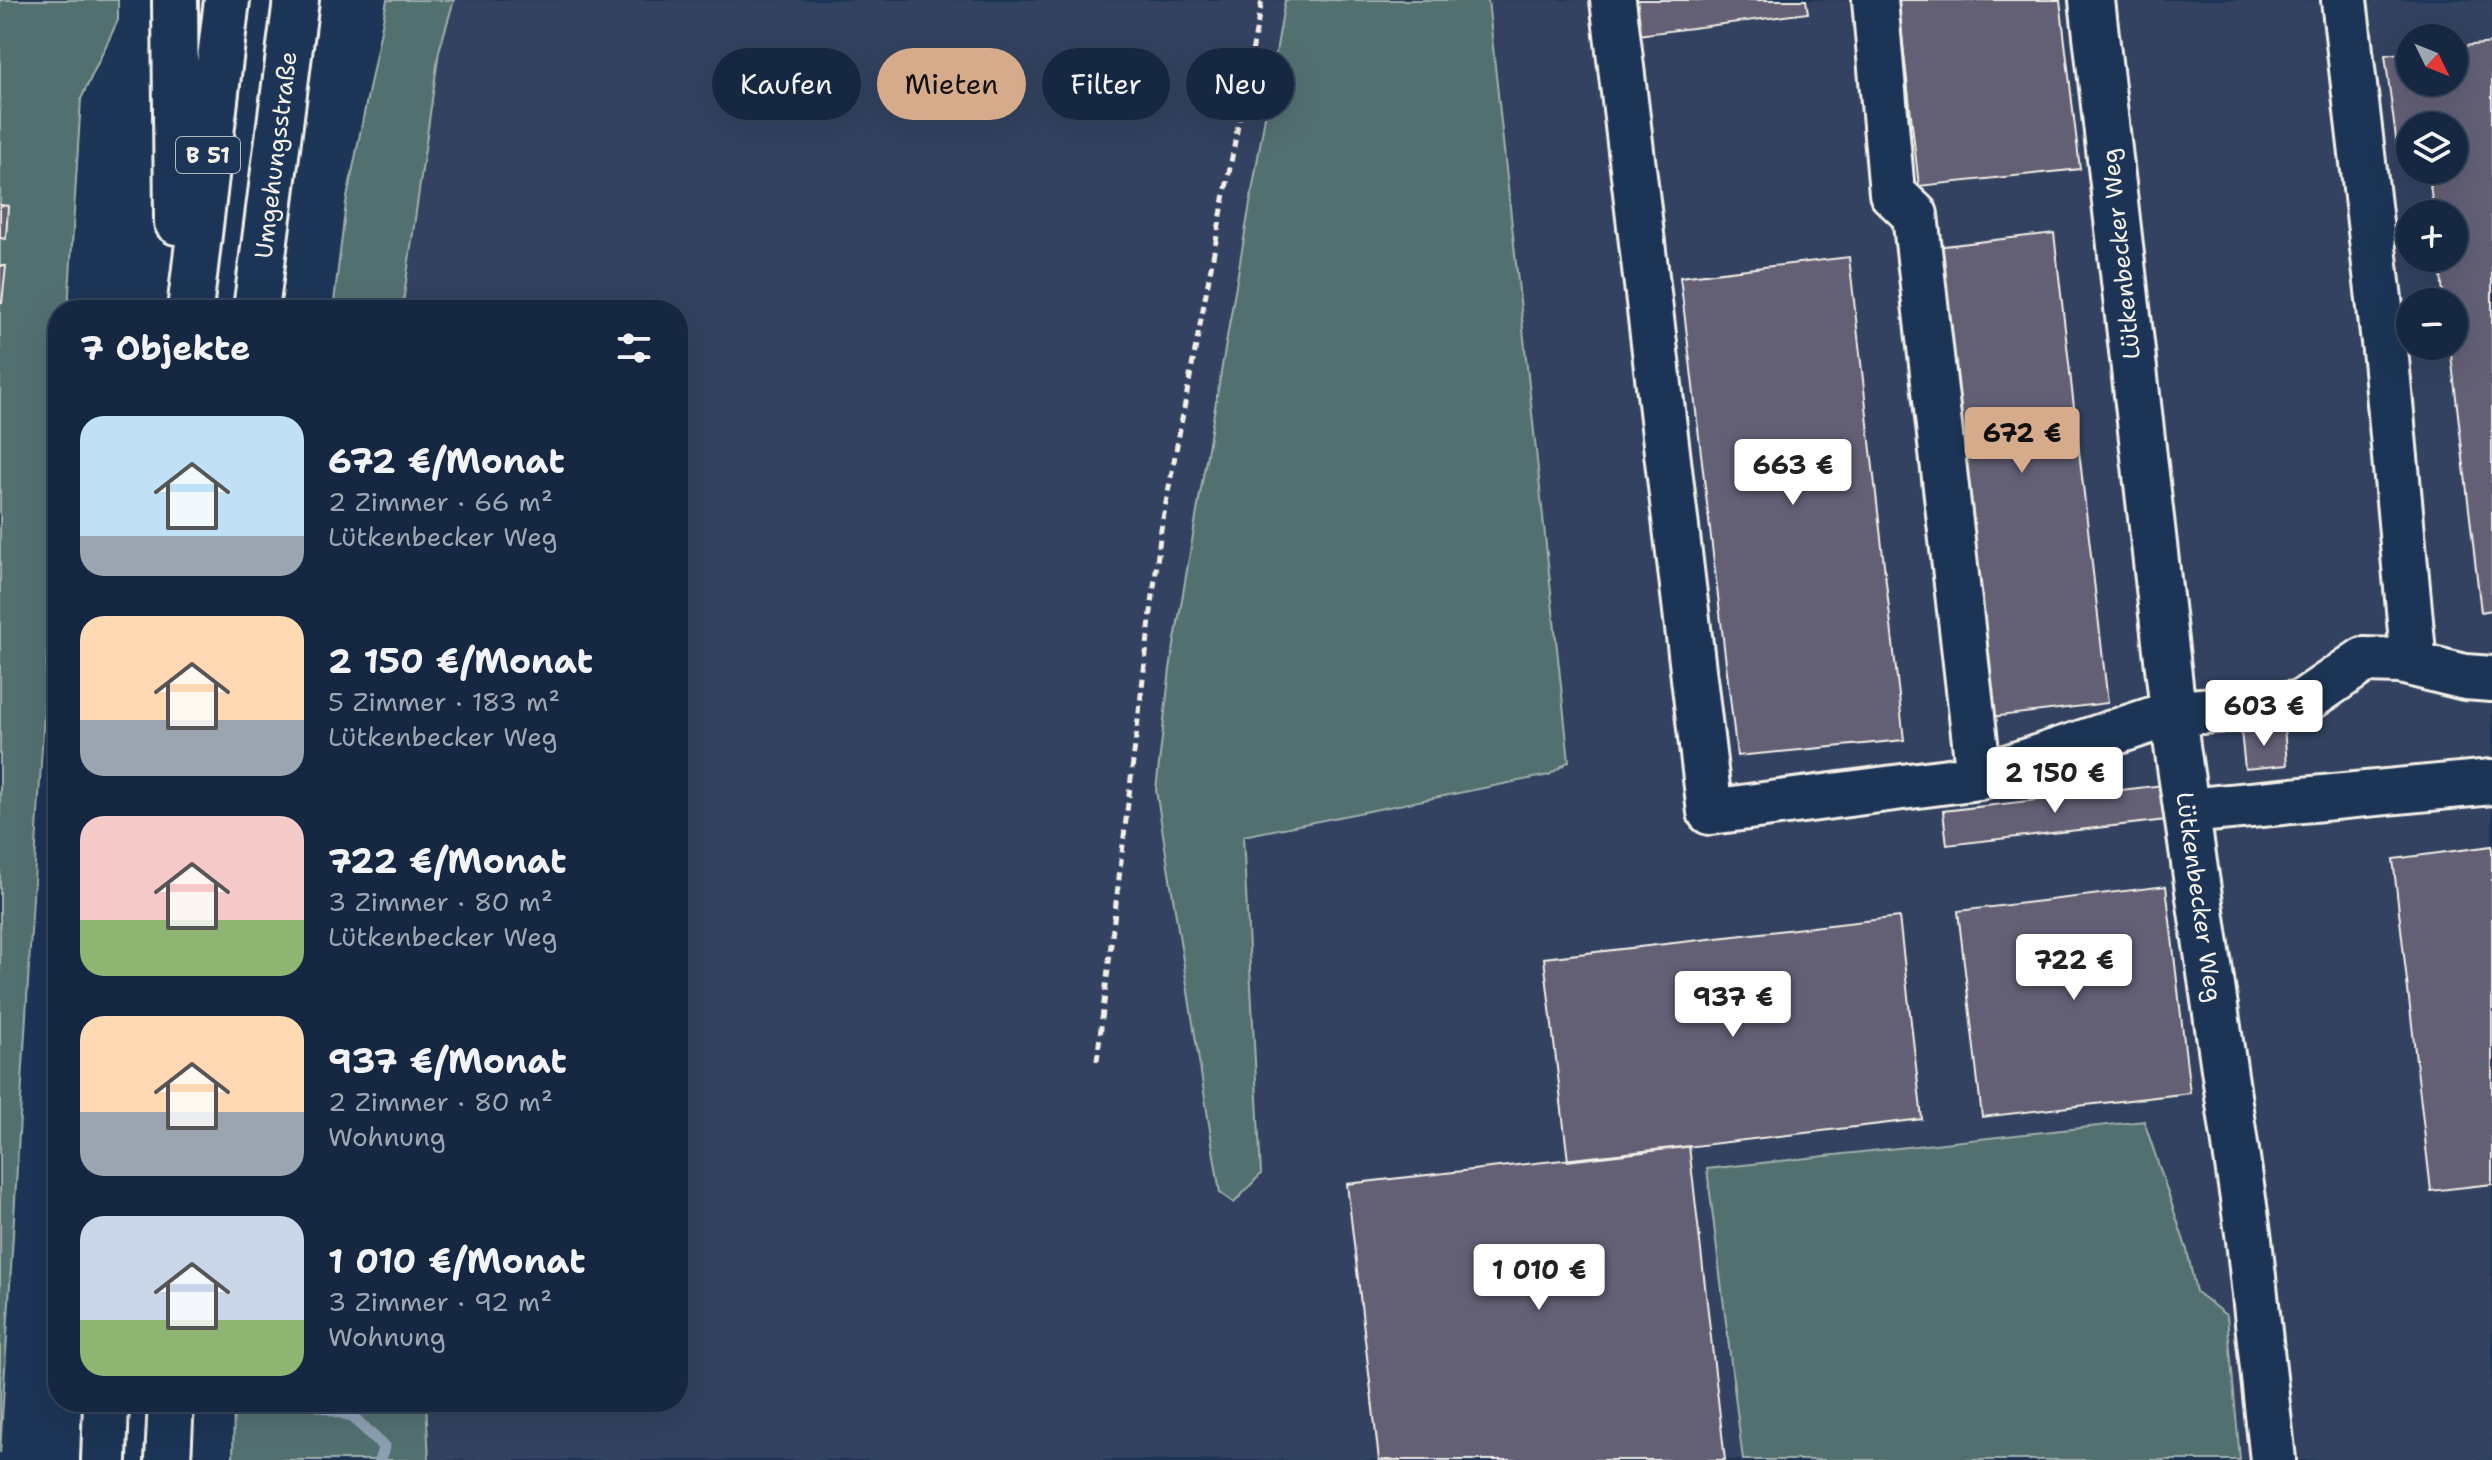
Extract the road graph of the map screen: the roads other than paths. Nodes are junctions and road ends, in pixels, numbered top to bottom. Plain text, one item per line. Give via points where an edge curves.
1 (175, 0) edge
2 (227, 0) edge
3 (296, 0) edge
4 (317, 0) edge
5 (1613, 0) edge
6 (1875, 0) edge
7 (2092, 0) edge
8 (2344, 0) edge
9 (286, 88) junction
10 (177, 300) edge
11 (191, 300) edge
12 (257, 300) edge
13 (2414, 664) junction
14 (2492, 679) edge
15 (2173, 713) junction
16 (1979, 777) junction
17 (2492, 782) edge
18 (2187, 811) junction
19 (106, 1412) edge
20 (170, 1412) edge
21 (104, 1460) edge
22 (168, 1460) edge
23 (2273, 1460) edge

1 - 10 main road, B 51
2 - 11 main road, B 51
3 - 9 main road, Umgehungsstraße / B 51
4 - 9 main road, B 51
5 - 16 main road via 1710,812
6 - 16 main road via 1892,193 1915,215
7 - 15 main road, Lütkenbecker Weg
8 - 13 main road via 2386,359
9 - 12 main road, Umgehungsstraße / B 51
13 - 14 main road
13 - 15 main road via 2364,660 2300,704
15 - 16 main road
15 - 18 main road, Lütkenbecker Weg
17 - 18 main road
18 - 23 main road, Lütkenbecker Weg via 2249,1240
19 - 21 main road
20 - 22 main road

